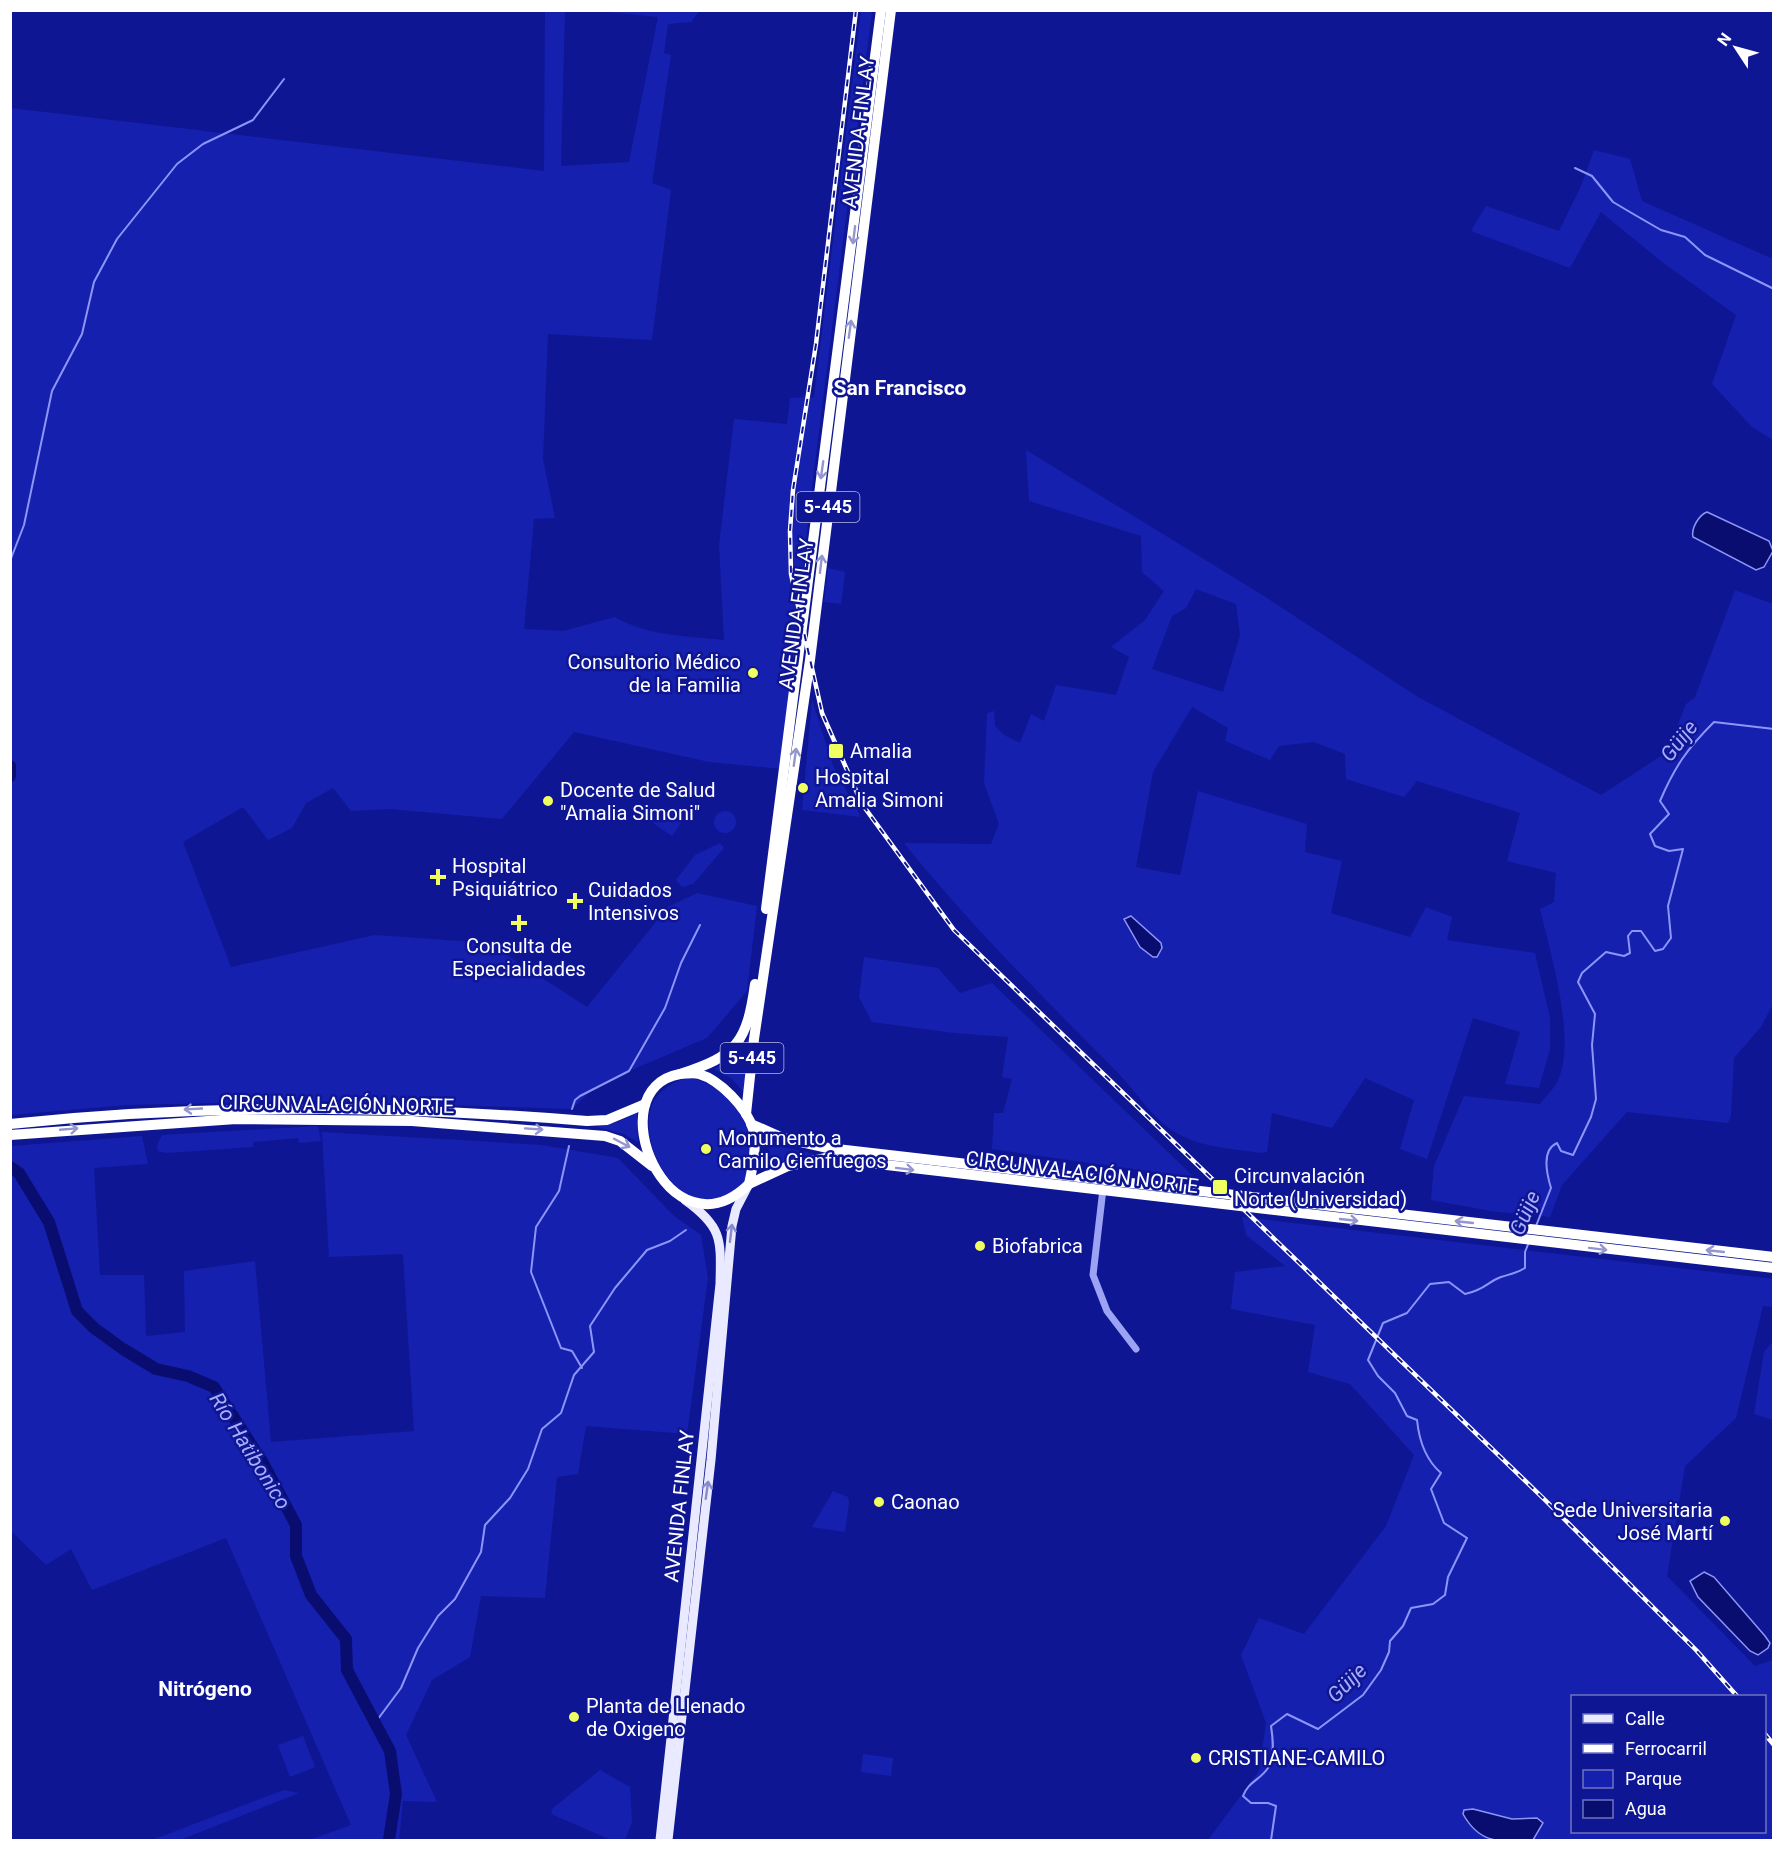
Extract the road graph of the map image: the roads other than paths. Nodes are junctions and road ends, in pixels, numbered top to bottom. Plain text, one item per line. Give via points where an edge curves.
1 (881, 10) edge
2 (891, 10) edge
3 (680, 1074) junction
4 (645, 1104) junction
5 (151, 1117) junction
6 (749, 1119) junction
7 (10, 1124) edge
8 (10, 1135) edge
9 (652, 1166) junction
10 (1104, 1180) junction
11 (749, 1184) junction
12 (1103, 1192) junction
13 (676, 1194) junction
14 (1521, 1234) junction
15 (1541, 1236) junction
16 (1773, 1257) edge
17 (1773, 1268) edge
18 (1136, 1349) dead end
19 (660, 1840) edge
20 (668, 1840) edge

1 -> 3 highway, AVENIDA FINLAY / 5-445 via 752,1006 748,1024 729,1052 709,1065
6 -> 2 highway, AVENIDA FINLAY / 5-445 via 754,1039 810,660
3 - 4 highway, 5-445 via 660,1082
3 - 6 highway, 5-445 via 710,1079
4 -> 5 highway, CIRCUNVALACIÓN NORTE via 607,1120 587,1121 399,1109 238,1107
4 - 9 highway via 645,1142
5 - 7 highway, CIRCUNVALACIÓN NORTE
8 -> 5 highway, CIRCUNVALACIÓN NORTE
5 -> 9 highway, CIRCUNVALACIÓN NORTE via 412,1121 587,1132 621,1141
6 - 10 highway, CIRCUNVALACIÓN NORTE via 783,1138 828,1148
6 - 11 highway, 5-445 via 754,1151
9 - 13 highway
10 - 12 street
14 -> 10 highway, CIRCUNVALACIÓN NORTE
11 -> 12 highway, CIRCUNVALACIÓN NORTE via 788,1166 826,1158
11 - 13 highway via 737,1196 717,1204
20 -> 11 main road, AVENIDA FINLAY via 714,1437 732,1226
12 -> 14 highway, CIRCUNVALACIÓN NORTE
12 - 18 street via 1093,1275 1107,1311
13 - 19 main road, AVENIDA FINLAY via 709,1219 721,1248 712,1368
14 - 15 highway, CIRCUNVALACIÓN NORTE
16 -> 15 highway, CIRCUNVALACIÓN NORTE
15 -> 17 highway, CIRCUNVALACIÓN NORTE

